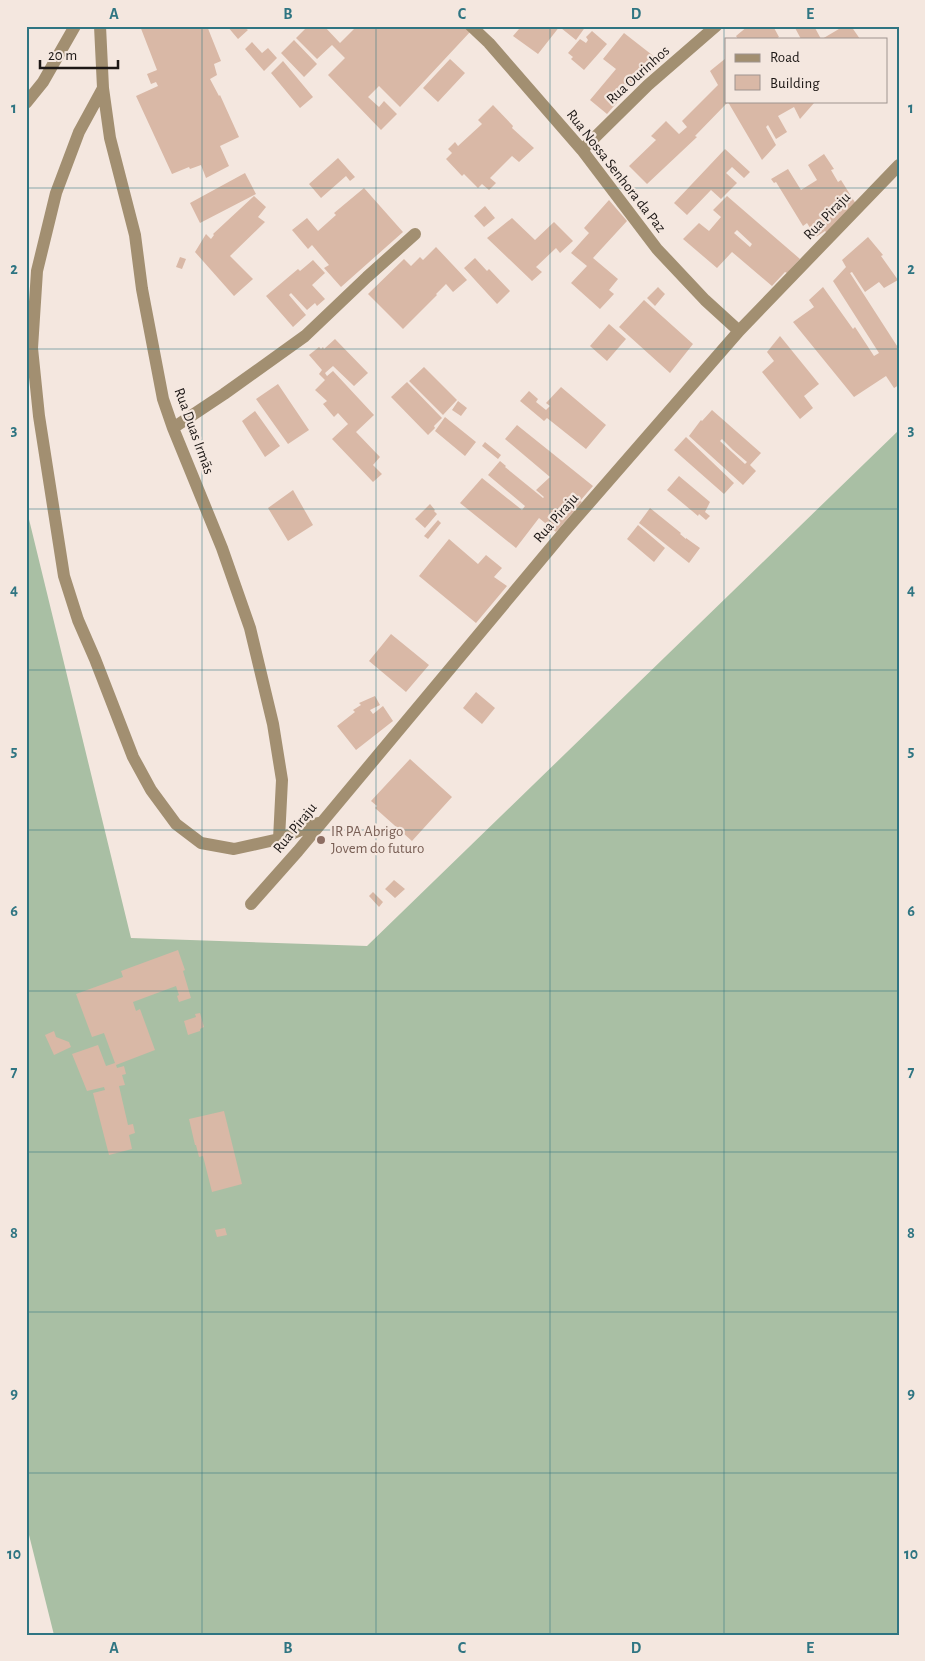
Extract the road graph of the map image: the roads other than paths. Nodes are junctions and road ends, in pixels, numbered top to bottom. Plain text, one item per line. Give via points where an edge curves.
1 (75, 26) edge
2 (100, 26) edge
3 (471, 26) edge
4 (716, 26) edge
5 (103, 88) junction
6 (26, 103) edge
7 (582, 150) junction
8 (899, 165) edge
9 (414, 234) dead end
10 (739, 331) junction
11 (173, 428) junction
12 (320, 822) junction
13 (279, 840) junction
14 (252, 904) dead end

1 - 6 street via 43,82
2 - 5 street, Rua Duas Irmãs
3 - 7 street, Rua Nossa Senhora da Paz
4 - 7 street, Rua Ourinhos via 648,85
5 - 11 street, Rua Duas Irmãs via 110,138 135,235 156,370
5 - 13 street via 80,132 56,194 37,271 32,348 38,416 64,576 78,620 133,757 151,790 176,824 201,843 234,849
7 - 10 street, Rua Nossa Senhora da Paz via 657,249
8 - 10 street, Rua Piraju
9 - 11 street via 305,336
10 - 12 street, Rua Piraju via 564,532
11 - 13 street, Rua Duas Irmãs via 222,548 250,628 273,724 282,780
12 - 13 street
12 - 14 street, Rua Piraju

